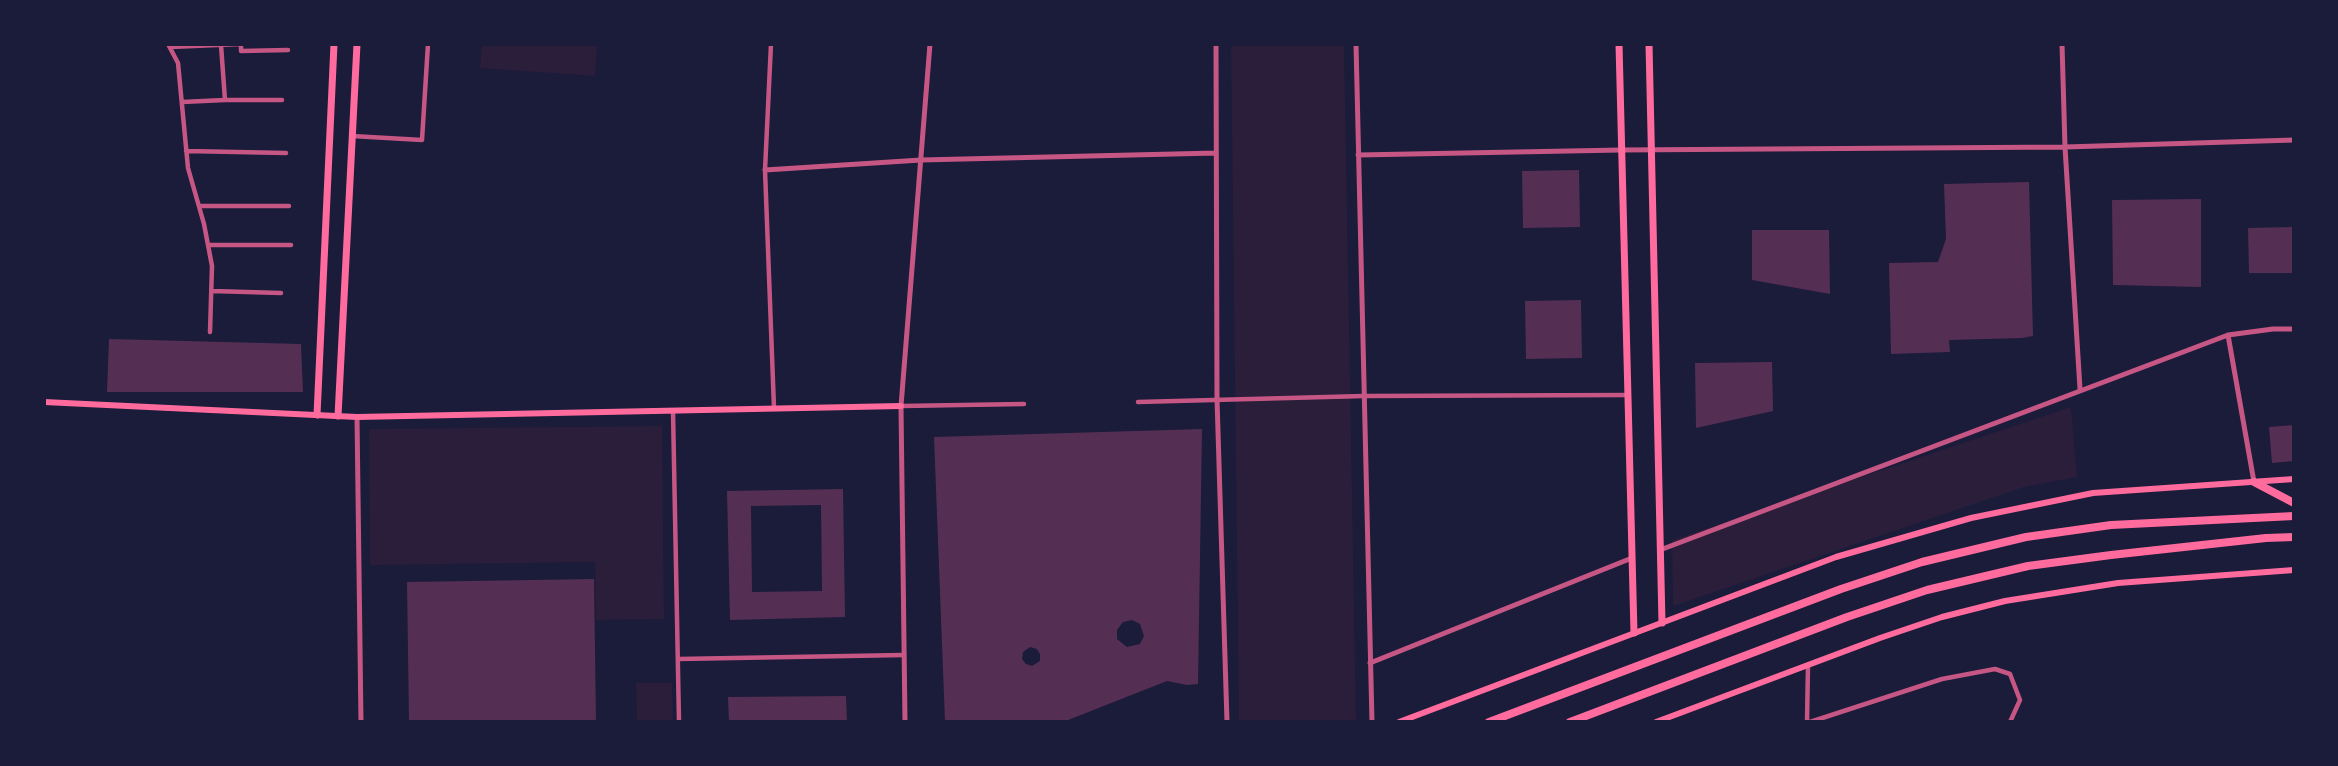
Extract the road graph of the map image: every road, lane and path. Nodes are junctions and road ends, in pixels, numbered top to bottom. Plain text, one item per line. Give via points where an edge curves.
1 (241, 44) edge
2 (334, 44) edge
3 (357, 44) edge
4 (428, 44) edge
5 (771, 44) edge
6 (930, 44) edge
7 (1216, 44) edge
8 (1356, 44) edge
9 (1619, 44) edge
10 (1648, 44) edge
11 (2062, 44) edge
12 (221, 45) edge
13 (169, 46) edge
14 (288, 51) dead end
15 (225, 100) junction
16 (282, 100) dead end
17 (182, 102) junction
18 (352, 136) junction
19 (2294, 140) edge
20 (2065, 147) junction
21 (1621, 150) junction
22 (1651, 150) junction
23 (186, 151) junction
24 (286, 153) dead end
25 (1216, 153) junction
26 (1358, 155) junction
27 (921, 160) junction
28 (765, 170) junction
29 (199, 206) junction
30 (289, 206) dead end
31 (208, 245) junction
32 (291, 245) dead end
33 (212, 291) junction
34 (281, 293) dead end
35 (2294, 329) edge
36 (210, 332) dead end
37 (2228, 335) junction
38 (2080, 389) junction
39 (1628, 395) junction
40 (1364, 396) junction
41 (1217, 399) junction
42 (44, 402) edge
43 (1138, 402) dead end
44 (1024, 404) dead end
45 (901, 406) junction
46 (774, 408) junction
47 (673, 411) junction
48 (317, 415) junction
49 (338, 416) junction
50 (357, 417) junction
51 (2294, 479) edge
52 (2253, 482) junction
53 (2294, 503) edge
54 (2294, 516) edge
55 (2294, 537) edge
56 (1660, 550) junction
57 (1632, 558) junction
58 (2294, 570) edge
59 (1662, 622) junction
60 (1634, 633) junction
61 (905, 655) junction
62 (678, 659) junction
63 (1370, 663) junction
64 (1808, 665) junction
65 (361, 722) edge
66 (679, 722) edge
67 (905, 722) edge
68 (1227, 722) edge
69 (1372, 722) edge
70 (1399, 722) edge
71 (1489, 722) edge
72 (1570, 722) edge
73 (1656, 722) edge
74 (1809, 722) edge
75 (2010, 722) edge

1 - 12 street
1 - 14 street via 241,51
2 - 48 main road
3 - 18 main road
4 - 18 street via 422,140
5 - 28 street
6 - 27 street
7 - 25 street
8 - 26 street
9 - 21 main road
10 - 22 main road
11 - 20 street
12 - 13 street
12 - 15 street
13 - 17 street via 178,62
15 - 16 street
15 - 17 street
17 - 23 street
18 - 49 main road
19 - 20 street
20 - 22 street
20 - 38 street
21 - 22 street
21 - 26 street
21 - 39 main road
22 - 56 main road
23 - 24 street
23 - 29 street
25 - 27 street
25 - 41 street
26 - 40 street
27 - 28 street
27 - 45 street
28 - 46 street
29 - 30 street
29 - 31 street
31 - 32 street
31 - 33 street
33 - 34 street
33 - 36 street
35 - 37 street
37 - 38 street
37 - 52 street
38 - 56 street
39 - 40 street
39 - 57 main road
40 - 41 street
40 - 63 street
41 - 43 street
41 - 68 street
42 - 48 main road
44 - 45 street
45 - 46 main road
45 - 61 street
46 - 47 main road
47 - 50 main road
47 - 62 street
48 - 49 main road
49 - 50 main road
50 - 65 street
51 - 52 main road
52 - 53 highway
52 - 59 main road via 2093,493 1970,518 1836,557
54 - 71 highway via 2111,525 2025,537 1922,562
55 - 72 highway via 2028,566 1927,590
56 - 59 main road
57 - 60 main road
57 - 63 street
58 - 64 main road via 2118,583 2005,601 1942,617
59 - 60 main road
60 - 70 main road
61 - 62 street
61 - 67 street
62 - 66 street
63 - 69 street
64 - 73 main road
64 - 74 street
74 - 75 street via 1942,679 1995,669 2010,674 2020,700

